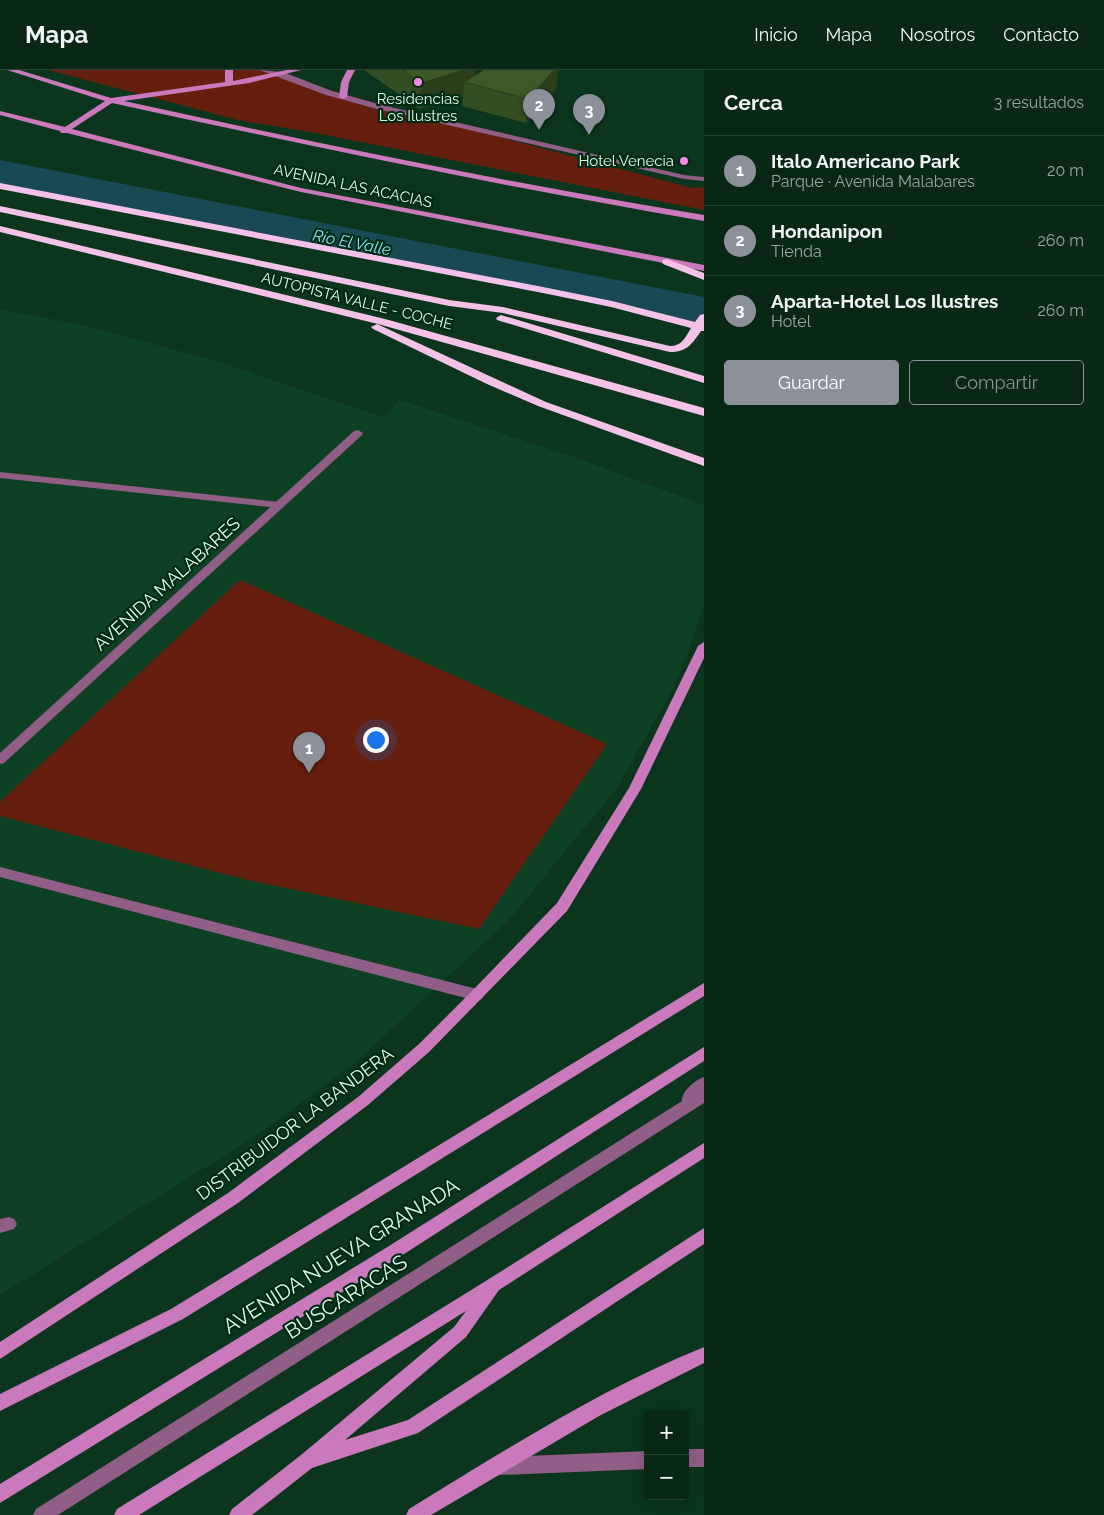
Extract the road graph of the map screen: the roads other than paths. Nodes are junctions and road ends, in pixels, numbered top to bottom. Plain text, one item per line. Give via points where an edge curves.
1 (11, 70) edge
2 (229, 70) edge
3 (263, 70) edge
4 (297, 70) edge
5 (351, 70) edge
6 (280, 74) junction
7 (229, 84) junction
8 (343, 97) junction
9 (111, 100) junction
10 (0, 113) edge
11 (64, 131) junction
12 (704, 179) edge
13 (0, 186) edge
14 (0, 210) edge
15 (704, 218) edge
16 (0, 230) edge
17 (668, 262) junction
18 (704, 268) edge
19 (704, 277) edge
20 (449, 303) junction
21 (346, 312) junction
22 (704, 317) edge
23 (704, 328) edge
24 (704, 380) edge
25 (704, 412) edge
26 (358, 434) dead end
27 (704, 462) edge
28 (0, 476) edge
29 (279, 506) junction
30 (704, 646) edge
31 (0, 760) edge
32 (0, 872) edge
33 (704, 989) edge
34 (477, 995) junction
35 (704, 1052) edge
36 (704, 1083) edge
37 (704, 1095) edge
38 (672, 1115) junction
39 (704, 1150) edge
40 (704, 1235) edge
41 (494, 1284) junction
42 (0, 1351) edge
43 (704, 1355) edge
44 (0, 1403) edge
45 (689, 1458) edge
46 (704, 1458) edge
47 (644, 1460) edge
48 (307, 1461) junction
49 (494, 1466) junction
50 (0, 1494) edge
51 (42, 1515) edge
52 (123, 1515) edge
53 (238, 1515) edge
54 (416, 1515) edge

1 - 9 main road, AVENIDA LAS ACACIAS
2 - 7 main road
3 - 6 street
4 - 6 main road
5 - 8 main road
6 - 7 main road
6 - 8 street
7 - 9 main road
8 - 12 street
9 - 11 main road
9 - 15 main road, AVENIDA LAS ACACIAS via 550,192
10 - 11 main road, AVENIDA LAS ACACIAS
11 - 17 main road, AVENIDA LAS ACACIAS via 301,190
13 - 23 highway via 530,287
14 - 20 highway
16 - 21 highway, AUTOPISTA VALLE - COCHE
17 - 18 main road, AVENIDA LAS ACACIAS
17 - 19 highway
20 - 22 highway via 503,310 670,349 686,345
20 - 24 highway
21 - 25 highway, AUTOPISTA VALLE - COCHE
21 - 27 highway via 542,404
26 - 29 street, AVENIDA MALABARES
28 - 29 street
29 - 31 street, AVENIDA MALABARES
30 - 34 main road, DISTRIBUIDOR LA BANDERA via 635,789 562,906
32 - 34 street
33 - 44 main road via 177,1314
34 - 42 main road, DISTRIBUIDOR LA BANDERA via 424,1048 363,1101 241,1193
35 - 50 main road, AVENIDA NUEVA GRANADA via 395,1251
36 - 38 street, BUSCARACAS
37 - 38 street, BUSCARACAS
38 - 51 street, BUSCARACAS
39 - 41 main road
40 - 48 main road via 412,1427
41 - 48 main road via 460,1332
41 - 52 main road
43 - 49 main road via 658,1375
45 - 46 street
47 - 49 street
48 - 53 main road
49 - 54 main road

